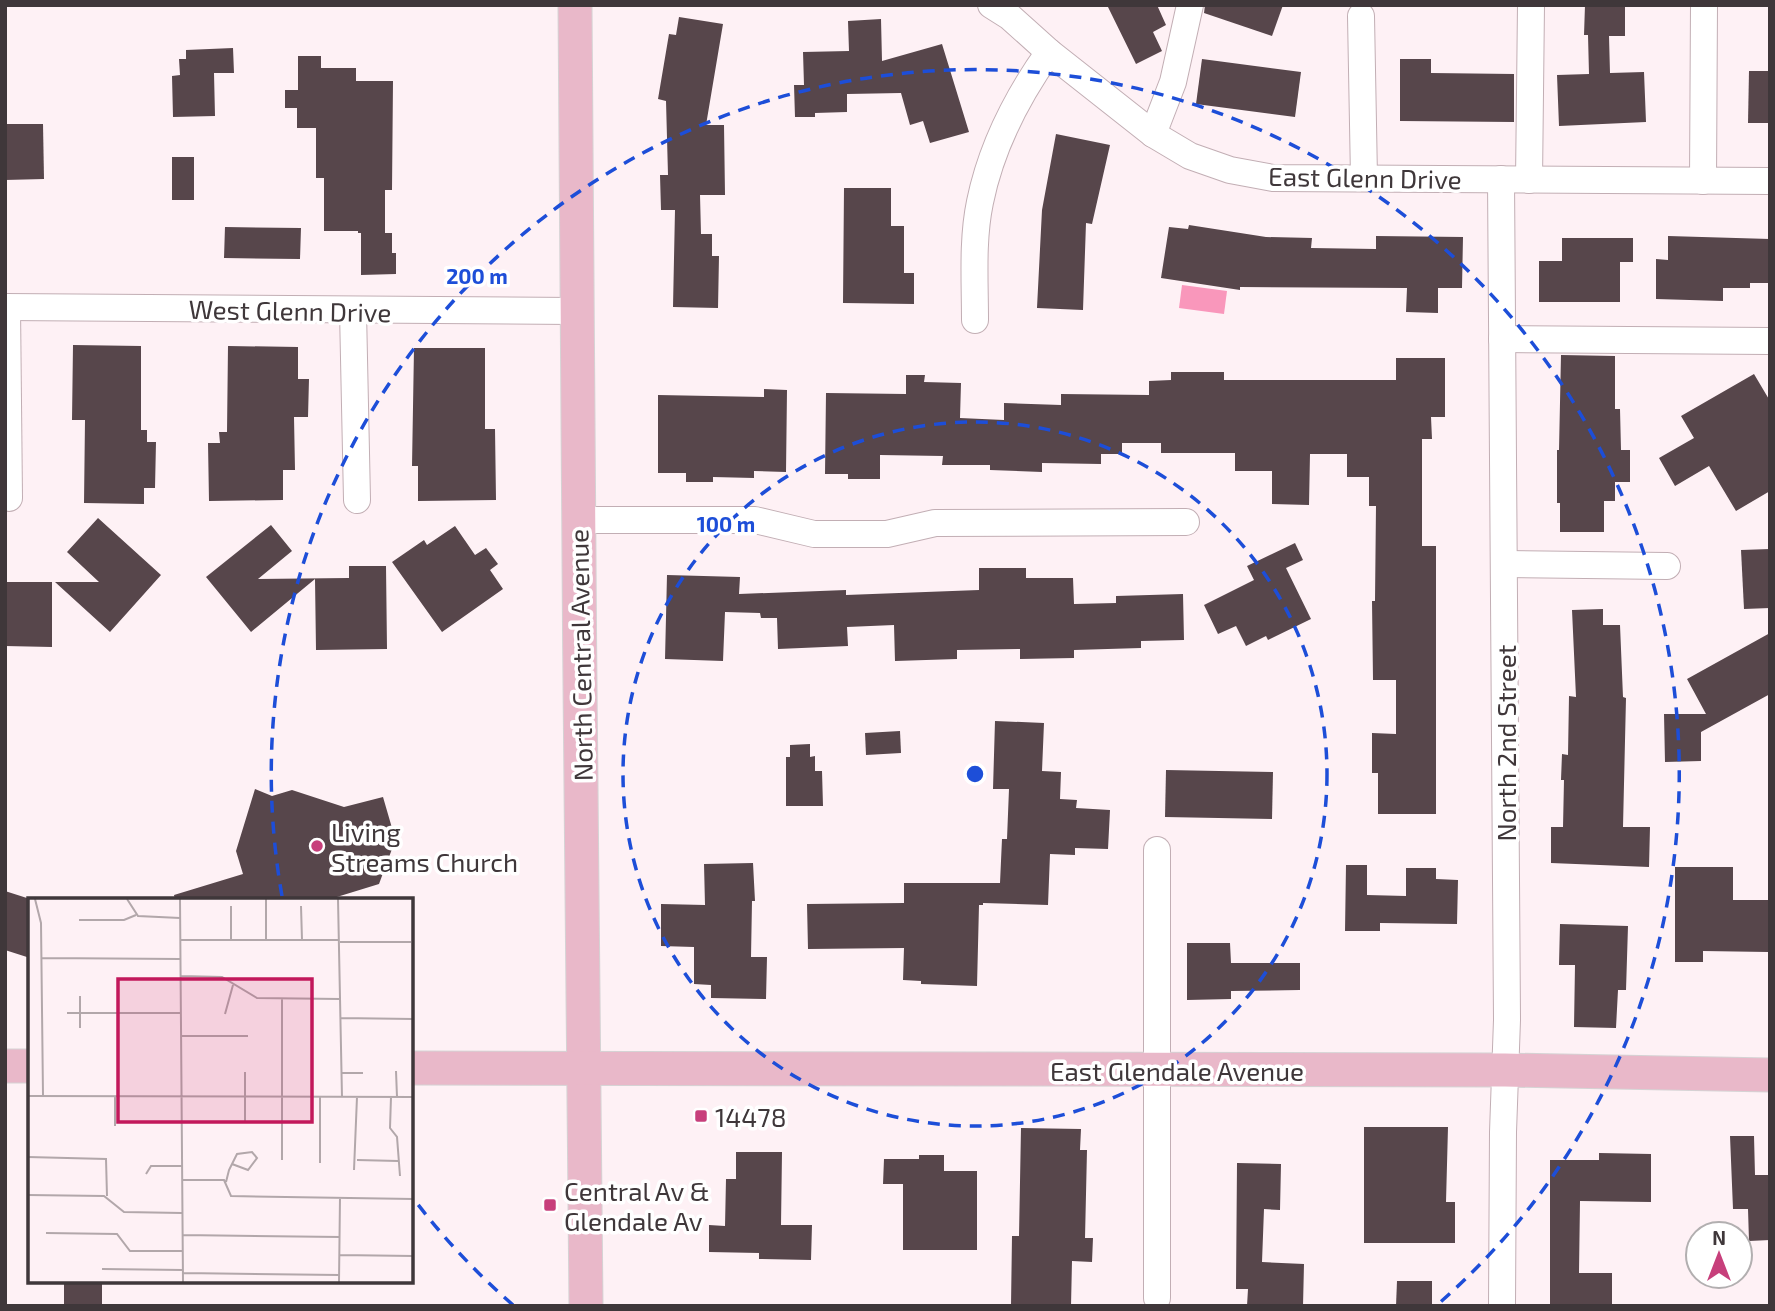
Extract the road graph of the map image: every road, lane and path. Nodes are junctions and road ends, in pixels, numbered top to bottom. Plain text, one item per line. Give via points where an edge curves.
1 (575, 5) edge
2 (1191, 5) edge
3 (1531, 5) edge
4 (1704, 5) edge
5 (1006, 9) edge
6 (1361, 16) dead end
7 (1049, 52) junction
8 (1153, 134) junction
9 (1364, 178) junction
10 (1501, 180) junction
11 (1529, 180) junction
12 (1703, 181) junction
13 (1770, 181) edge
14 (6, 307) edge
15 (353, 311) junction
16 (575, 311) junction
17 (975, 320) dead end
18 (1502, 339) junction
19 (1770, 341) edge
20 (9, 498) dead end
21 (356, 500) dead end
22 (579, 520) junction
23 (1186, 522) dead end
24 (1504, 564) junction
25 (1668, 566) dead end
26 (1157, 850) dead end
27 (5, 1066) edge
28 (28, 1066) edge
29 (413, 1068) edge
30 (585, 1069) junction
31 (1159, 1070) junction
32 (1505, 1070) junction
33 (1770, 1075) edge
34 (1157, 1298) dead end
35 (586, 1306) edge
36 (1502, 1306) edge

1 - 16 main road, North Central Avenue
2 - 8 street via 1172,82
3 - 11 street
4 - 12 street
5 - 7 street, East Glenn Drive
6 - 9 street
7 - 8 street, East Glenn Drive
7 - 17 street via 996,146 979,203
8 - 9 street, East Glenn Drive via 1190,156 1230,170 1273,178
9 - 10 street, East Glenn Drive
10 - 11 street, East Glenn Drive
10 - 18 street, North 2nd Street
11 - 12 street, East Glenn Drive
12 - 13 street, East Glenn Drive
14 - 15 street, West Glenn Drive
14 - 20 street
15 - 16 street, West Glenn Drive
15 - 21 street
16 - 22 main road, North Central Avenue
18 - 19 street
18 - 24 street, North 2nd Street
22 - 23 street via 755,520 814,534 887,534 935,523
22 - 30 main road, North Central Avenue
24 - 25 street
24 - 32 street, North 2nd Street
26 - 31 street
27 - 28 main road
29 - 30 main road, East Glendale Avenue
30 - 31 main road, East Glendale Avenue
30 - 35 main road, North Central Avenue
31 - 32 main road, East Glendale Avenue
31 - 34 street
32 - 33 main road, East Glendale Avenue
32 - 36 street, North 2nd Street

